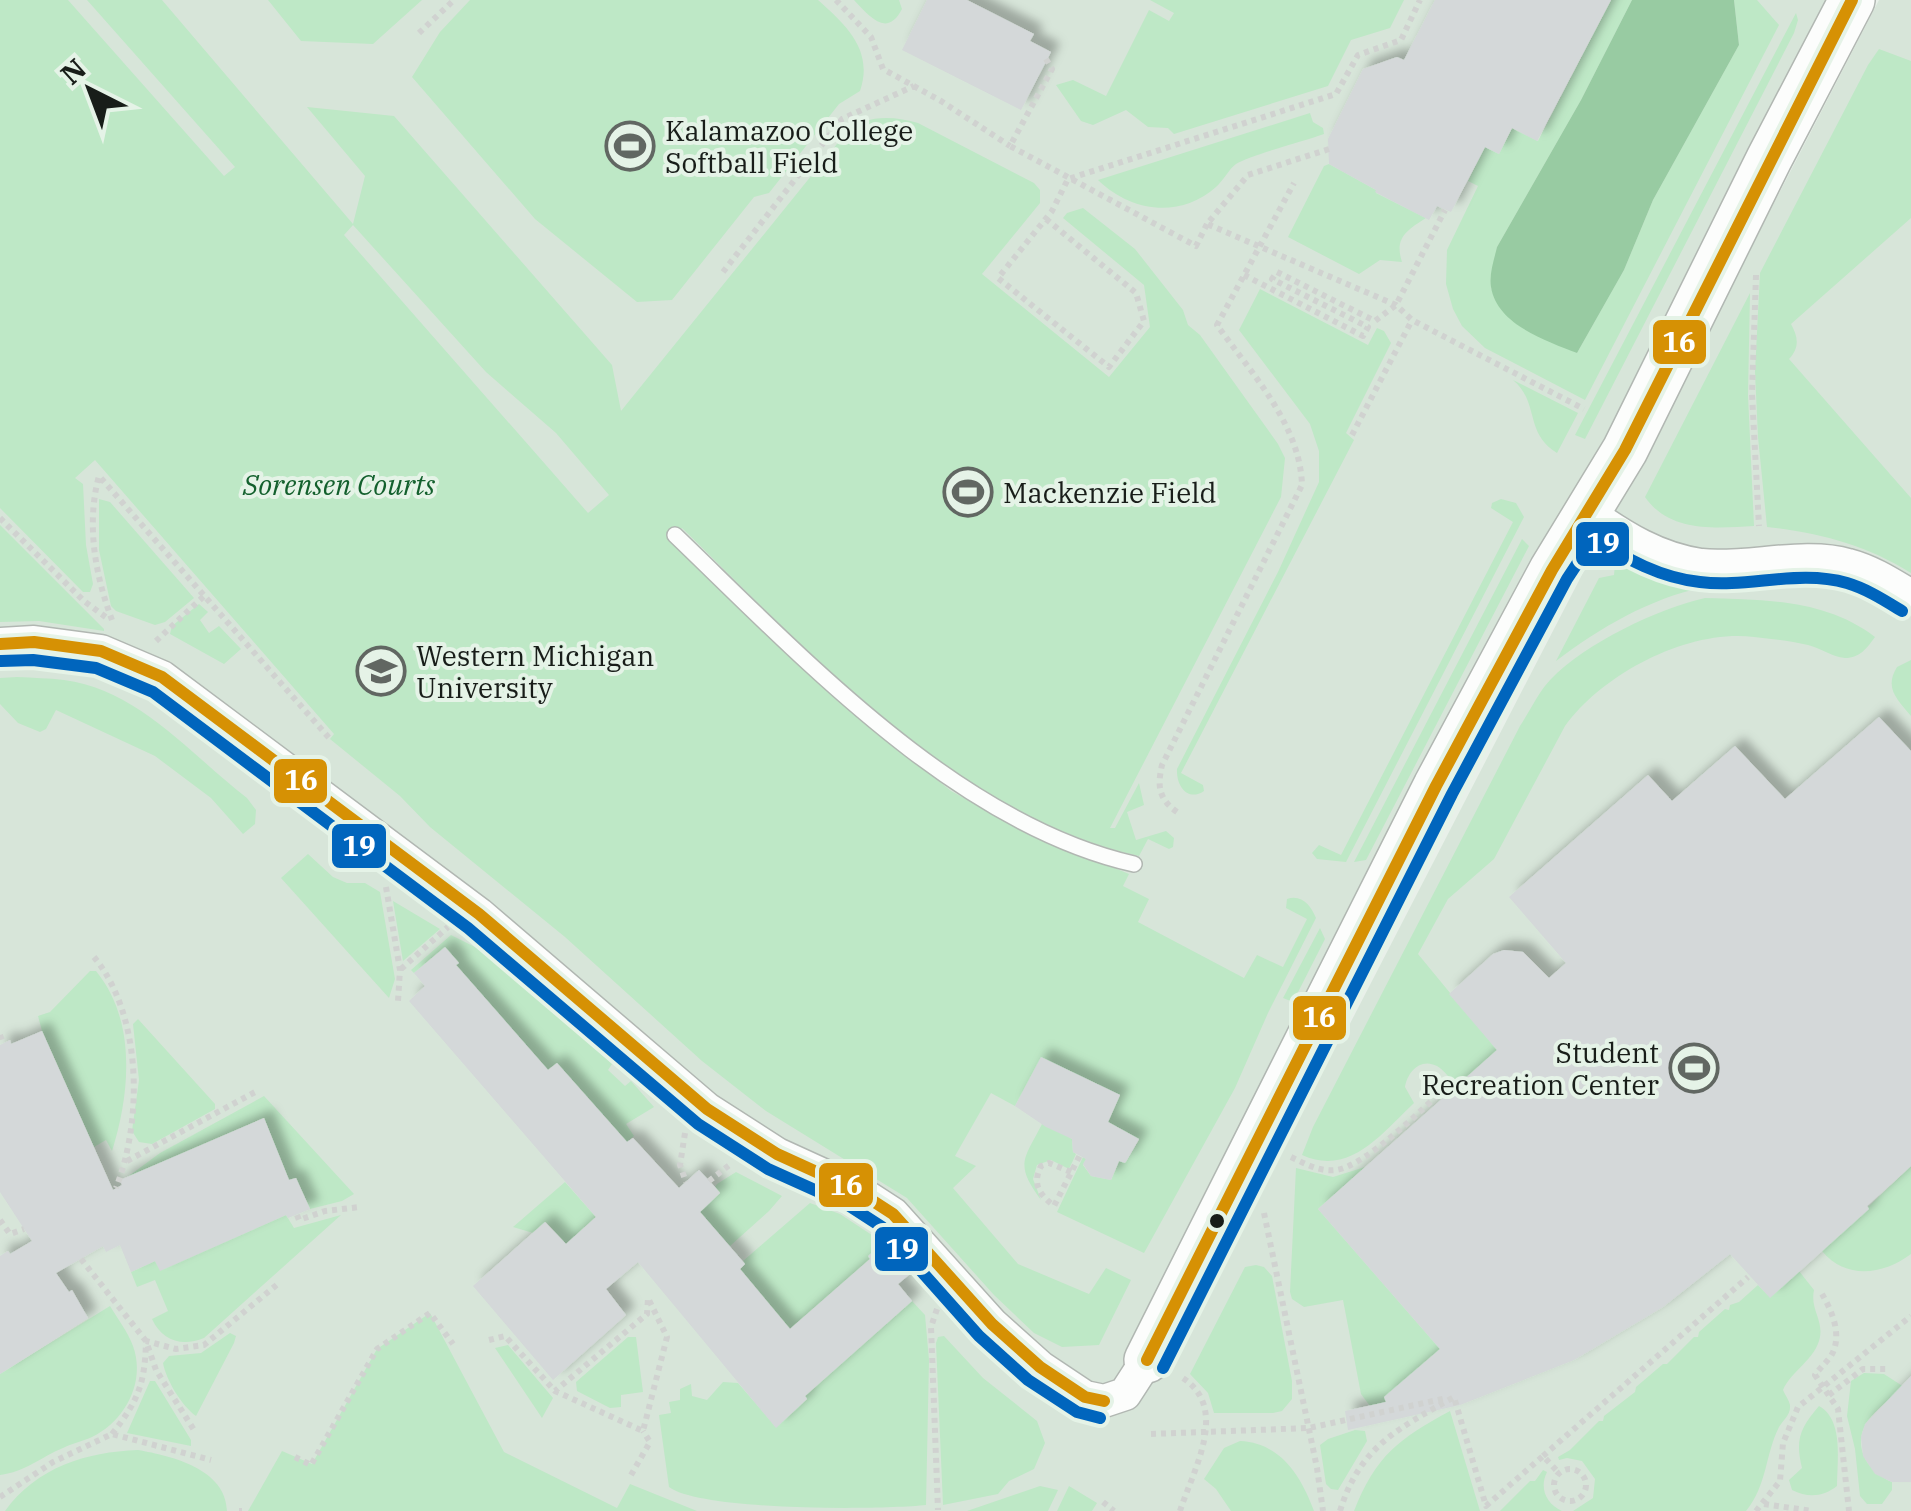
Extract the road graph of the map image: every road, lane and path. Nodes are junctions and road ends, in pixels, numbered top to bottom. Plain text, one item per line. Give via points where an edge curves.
1 (454, 0) edge
2 (836, 0) edge
3 (1420, 0) edge
4 (1852, 0) edge
5 (420, 33) dead end
6 (1046, 59) dead end
7 (914, 86) junction
8 (1010, 146) junction
9 (1329, 149) dead end
10 (1068, 179) junction
11 (1294, 183) dead end
12 (1445, 210) dead end
13 (1046, 219) junction
14 (1206, 224) junction
15 (1260, 248) junction
16 (723, 272) dead end
17 (1756, 274) dead end
18 (1244, 275) junction
19 (1396, 305) junction
20 (1412, 320) junction
21 (1584, 408) dead end
22 (1352, 435) dead end
23 (1588, 513) junction
24 (0, 518) edge
25 (1758, 526) dead end
26 (675, 535) dead end
27 (204, 596) junction
28 (1911, 596) edge
29 (155, 642) dead end
30 (0, 644) edge
31 (330, 739) dead end
32 (1178, 812) dead end
33 (1134, 864) dead end
34 (386, 886) dead end
35 (450, 925) dead end
36 (94, 956) dead end
37 (400, 970) junction
38 (398, 1000) dead end
39 (1448, 1085) dead end
40 (256, 1091) dead end
41 (687, 1127) dead end
42 (1080, 1156) dead end
43 (1291, 1157) dead end
44 (126, 1162) junction
45 (732, 1162) dead end
46 (1071, 1172) junction
47 (709, 1181) dead end
48 (686, 1182) dead end
49 (116, 1188) dead end
50 (360, 1207) dead end
51 (1264, 1211) dead end
52 (297, 1215) dead end
53 (0, 1220) edge
54 (24, 1229) dead end
55 (4, 1232) edge
56 (81, 1259) dead end
57 (1748, 1277) dead end
58 (279, 1284) dead end
59 (1822, 1294) dead end
60 (937, 1308) dead end
61 (1911, 1316) edge
62 (489, 1340) dead end
63 (146, 1341) junction
64 (452, 1344) dead end
65 (1163, 1368) junction
66 (1888, 1369) dead end
67 (1822, 1386) junction
68 (555, 1391) junction
69 (1829, 1395) junction
70 (1454, 1397) junction
71 (1309, 1428) junction
72 (194, 1430) dead end
73 (644, 1431) junction
74 (1207, 1432) junction
75 (112, 1434) junction
76 (1151, 1434) dead end
77 (1544, 1456) junction
78 (295, 1457) dead end
79 (211, 1460) dead end
80 (1559, 1474) junction
81 (631, 1476) dead end
82 (0, 1497) edge
83 (1104, 1502) dead end
84 (1760, 1508) edge
85 (938, 1510) edge
86 (1114, 1511) edge
87 (1180, 1511) edge
88 (1323, 1511) edge
89 (1340, 1511) edge
90 (1812, 1511) edge
91 (1850, 1511) edge

1 - 5 path
2 - 7 path via 871,37 882,69
3 - 10 path via 1400,40 1358,55 1336,94
4 - 23 street
6 - 8 path via 1052,69
7 - 8 path
7 - 16 path via 842,119
8 - 10 path
9 - 14 path via 1248,176
10 - 13 path
10 - 14 path via 1196,246
11 - 15 path
12 - 19 path
13 - 13 path via 998,278 1109,367 1144,321 1136,292
14 - 15 path
15 - 18 path
15 - 19 path
17 - 25 path
18 - 19 path via 1363,336 1368,327 1272,279 1277,272 1375,321
18 - 32 path via 1217,325 1292,435 1302,485 1162,766 1157,784 1164,804
19 - 20 path
20 - 21 path
20 - 22 path
23 - 28 street via 1668,558 1702,565 1827,561 1874,575
23 - 65 street via 1436,786
24 - 27 path via 112,621 99,586 92,504 99,476
26 - 33 lane via 914,752 998,809 1091,854
27 - 29 path
27 - 31 path
30 - 65 street via 100,652 162,678 479,914 707,1109 893,1214 992,1324 1084,1397 1104,1402
34 - 37 path
35 - 37 path
36 - 44 path via 111,978 128,1028 133,1075
37 - 38 path
39 - 43 path via 1373,1151 1339,1170 1316,1170
40 - 44 path
41 - 48 path via 680,1165
42 - 46 path
44 - 49 path
45 - 47 path
46 - 46 path via 1062,1189 1054,1206 1036,1186 1036,1176 1049,1164
50 - 52 path via 299,1220
51 - 71 path
53 - 55 path
54 - 55 path
56 - 63 path
57 - 77 path
58 - 63 path via 204,1345
59 - 67 path via 1836,1337 1815,1375
60 - 85 path via 930,1327
61 - 67 path
62 - 68 path via 504,1336
63 - 72 path
63 - 75 path via 135,1404
64 - 78 path via 430,1313 377,1349 311,1465
65 - 74 path via 1197,1389
66 - 69 path via 1863,1369
67 - 69 path
67 - 84 path via 1798,1408 1783,1443 1780,1481
68 - 73 path
68 - 73 path via 647,1314 648,1298 668,1337
69 - 91 path via 1838,1409
70 - 71 path
70 - 77 path via 1486,1506
70 - 89 path via 1386,1436 1366,1456
71 - 74 path
71 - 88 path
73 - 81 path via 650,1442
74 - 76 path
74 - 87 path
75 - 79 path
75 - 82 path
77 - 80 path
80 - 80 path via 1558,1496 1582,1496 1583,1476 1566,1468
83 - 86 path
84 - 90 path

